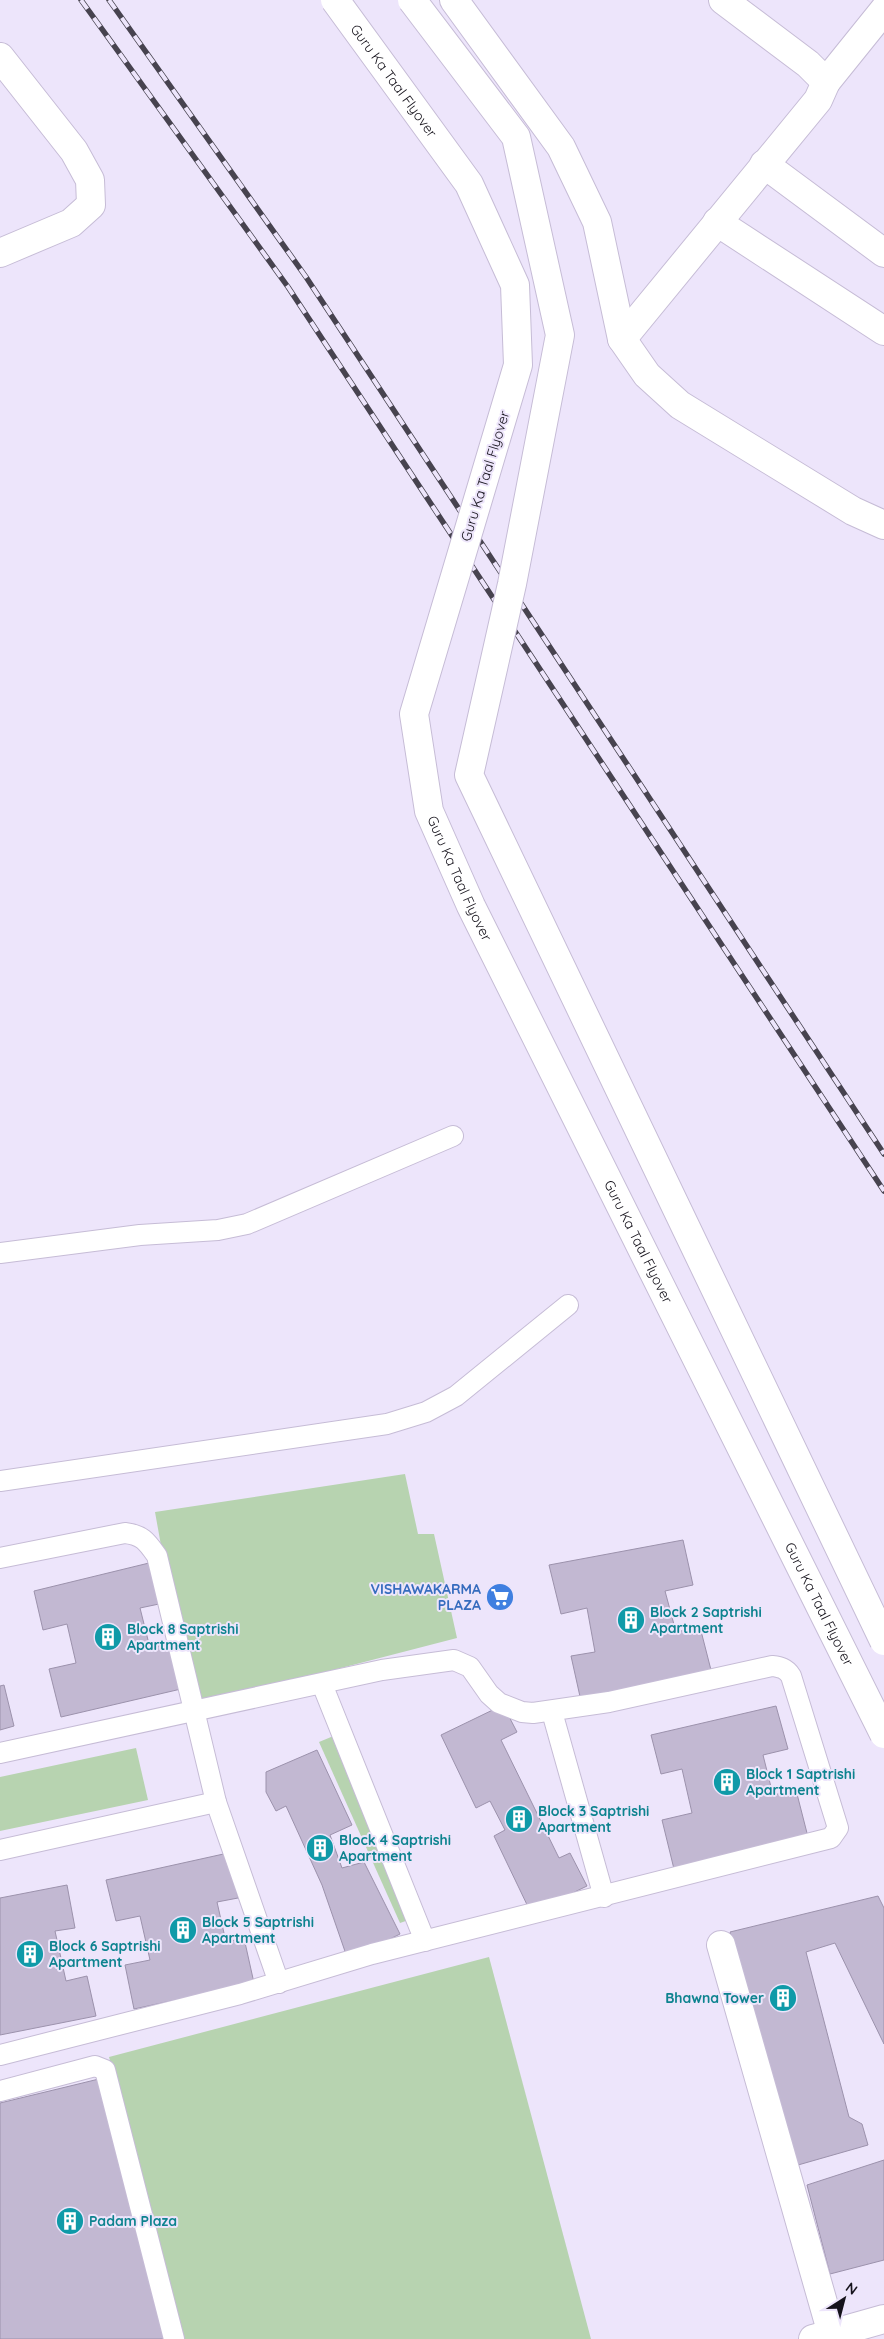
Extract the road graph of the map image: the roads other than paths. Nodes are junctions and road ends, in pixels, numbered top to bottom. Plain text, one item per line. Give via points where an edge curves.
1 (335, 0) edge
2 (412, 0) edge
3 (454, 0) edge
4 (723, 0) edge
5 (884, 10) edge
6 (0, 57) edge
7 (826, 82) junction
8 (764, 164) junction
9 (717, 222) junction
10 (0, 252) edge
11 (884, 253) edge
12 (884, 331) edge
13 (622, 340) junction
14 (884, 525) edge
15 (453, 1136) dead end
16 (0, 1253) edge
17 (568, 1305) dead end
18 (0, 1481) edge
19 (0, 1558) edge
20 (884, 1641) edge
21 (322, 1684) junction
22 (194, 1711) junction
23 (552, 1712) junction
24 (884, 1734) edge
25 (0, 1753) edge
26 (216, 1802) junction
27 (0, 1850) edge
28 (604, 1897) junction
29 (425, 1941) junction
30 (721, 1945) dead end
31 (279, 1983) junction
32 (0, 2054) edge
33 (0, 2091) edge
34 (884, 2319) edge
35 (823, 2337) edge
36 (174, 2339) edge

1 - 24 main road, Guru Ka Taal Flyover, bridge via 469,184 515,285 518,365 414,714 429,811 471,906
2 - 20 main road, bridge via 516,137 560,335 512,584 469,775
3 - 13 main road via 561,147 597,222
4 - 7 main road via 808,64
5 - 7 main road
6 - 10 main road via 74,151 90,180 90,205 71,223
7 - 8 main road via 818,100
8 - 9 main road
8 - 11 main road
9 - 12 main road
9 - 13 main road
13 - 14 main road via 647,375 680,405 853,511
15 - 16 lane via 247,1224 218,1230 140,1235
17 - 18 lane via 456,1396 426,1412 388,1424
19 - 22 lane via 125,1533 144,1538 156,1556
21 - 22 lane
21 - 23 lane via 382,1670 454,1660 470,1667 499,1703 522,1712
21 - 29 lane
22 - 25 lane
22 - 26 lane
23 - 28 lane
23 - 28 lane via 778,1666 791,1676 838,1828 831,1838
26 - 27 lane
26 - 31 lane
28 - 29 lane
29 - 31 lane
30 - 35 main road
31 - 32 lane
33 - 36 lane via 95,2066 105,2070
34 - 35 main road

